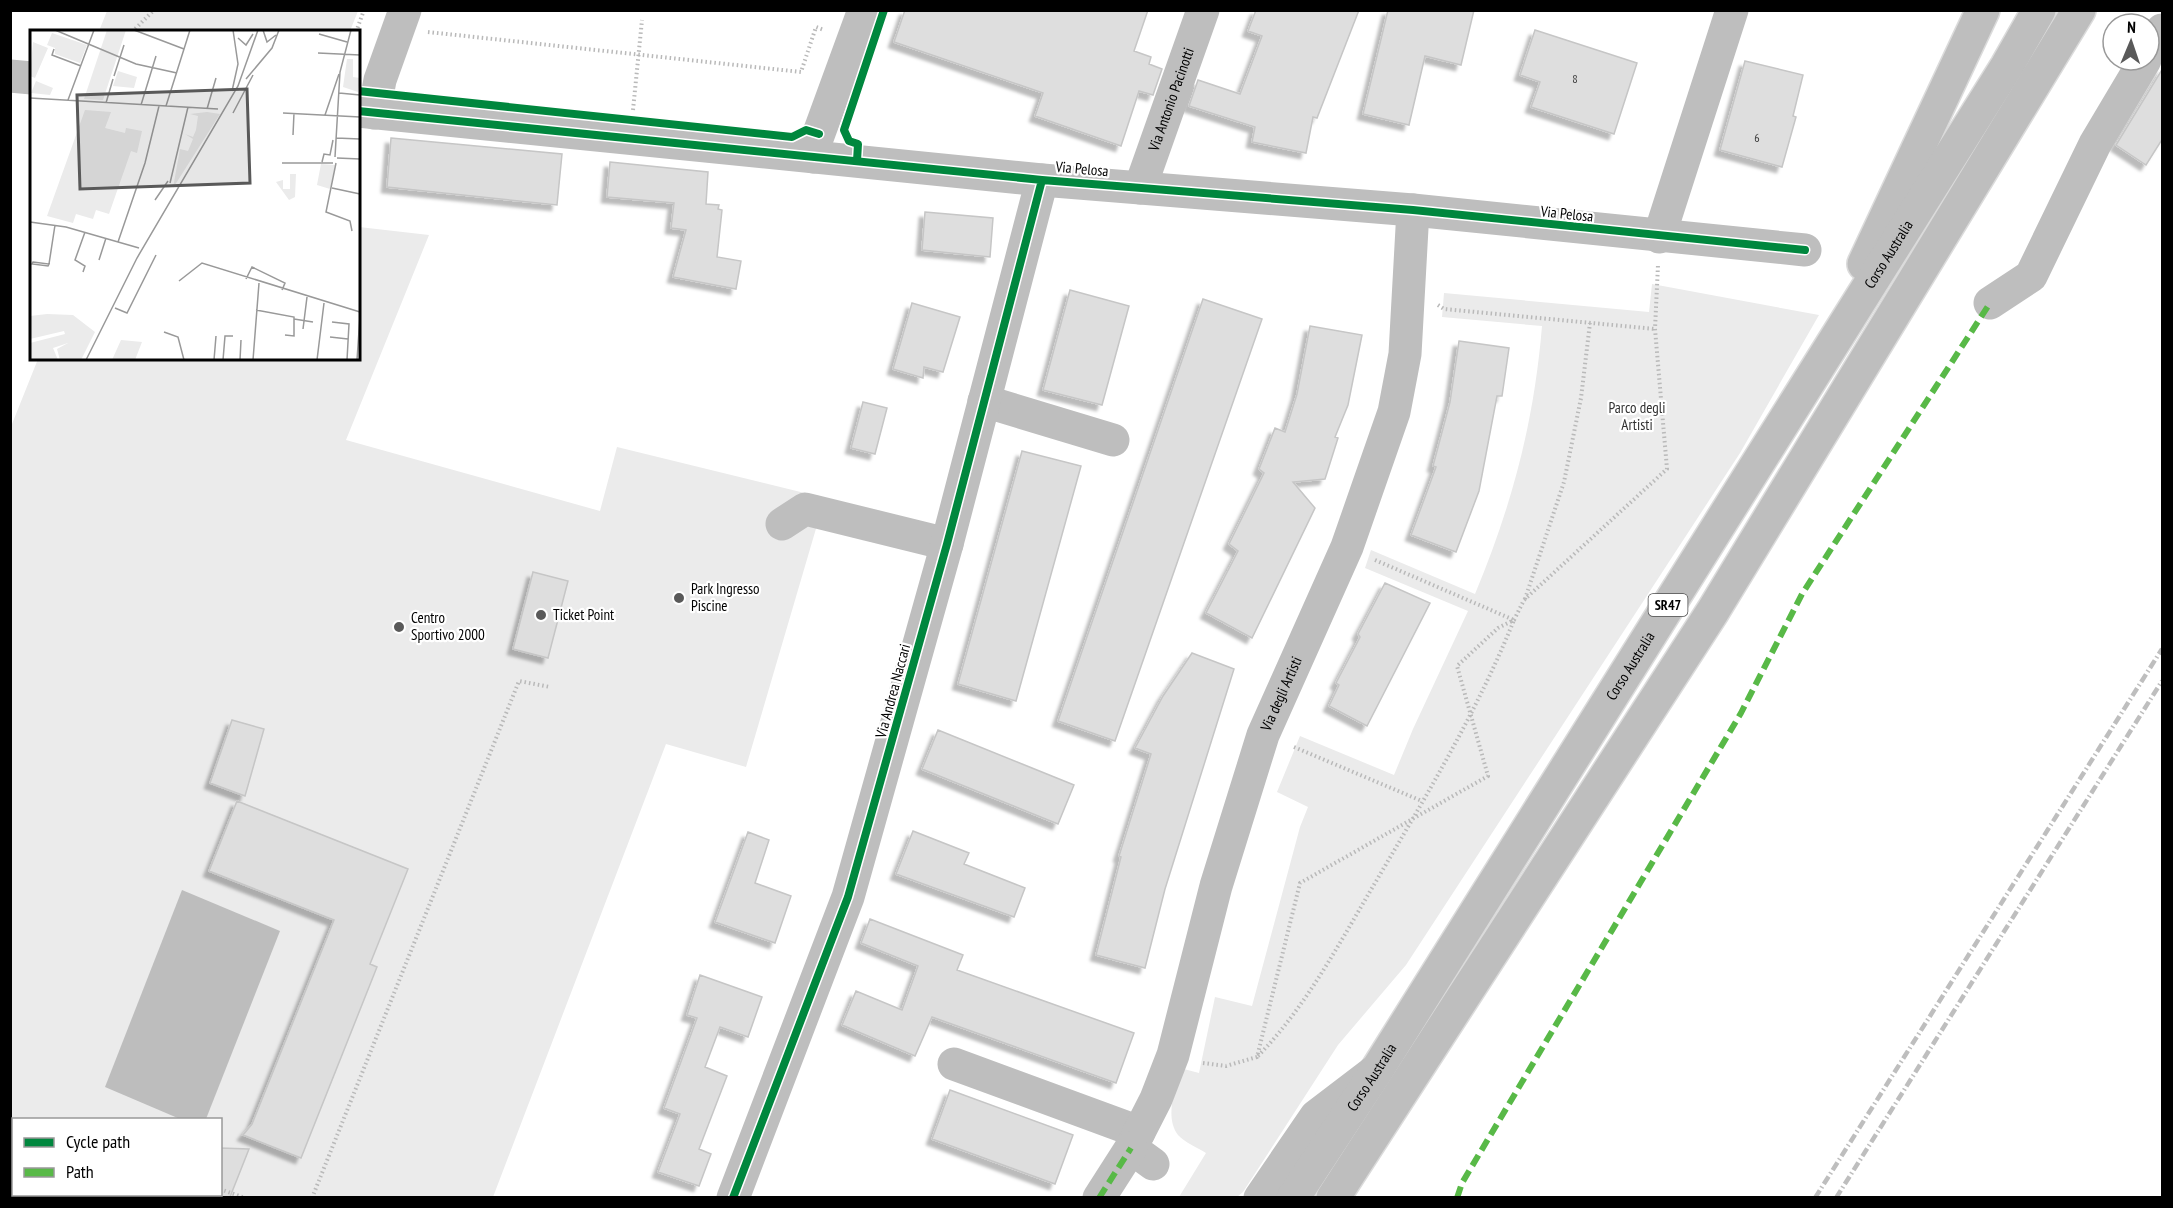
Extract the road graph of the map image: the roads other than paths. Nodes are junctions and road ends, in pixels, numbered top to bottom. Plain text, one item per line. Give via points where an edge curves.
1 (864, 10) edge
2 (1203, 10) edge
3 (1732, 10) edge
4 (1983, 10) edge
5 (2039, 10) edge
6 (2079, 10) edge
7 (415, 21) edge
8 (2138, 72) edge
9 (10, 76) edge
10 (30, 78) edge
11 (366, 112) edge
12 (814, 157) junction
13 (1042, 180) junction
14 (1140, 188) junction
15 (1413, 210) junction
16 (1659, 237) junction
17 (1805, 250) dead end
18 (1990, 303) dead end
19 (1804, 389) junction
20 (984, 401) junction
21 (1113, 440) dead end
22 (782, 524) dead end
23 (947, 544) junction
24 (954, 1064) dead end
25 (1377, 1070) junction
26 (1141, 1148) junction
27 (734, 1197) edge
28 (1099, 1197) edge
29 (1260, 1197) edge
30 (1293, 1197) edge
31 (1333, 1197) edge

1 - 12 main road via 815,144
2 - 14 main road, Via Antonio Pacinotti
3 - 16 main road
4 - 19 main road
5 - 19 main road, Corso Australia / SR47
6 - 31 main road, SR47 via 1713,611
7 - 11 main road
8 - 18 main road via 2095,144 2031,276
9 - 10 main road
11 - 12 main road, Via Pelosa
12 - 13 main road, Via Pelosa
13 - 14 main road, Via Pelosa
13 - 20 main road, Via Andrea Naccari
14 - 15 main road, Via Pelosa
15 - 16 main road, Via Pelosa
15 - 26 main road, Via degli Artisti via 1405,354 1394,412 1347,547 1263,735 1216,886 1173,1055
16 - 17 main road, Via Pelosa
19 - 25 main road, Corso Australia / SR47
20 - 21 main road
20 - 23 main road, Via Andrea Naccari
22 - 23 main road via 805,509
23 - 27 main road, Via Andrea Naccari via 848,897
24 - 26 main road
25 - 29 main road via 1316,1116
25 - 30 main road, Corso Australia / SR47
26 - 28 main road, Via degli Artisti

